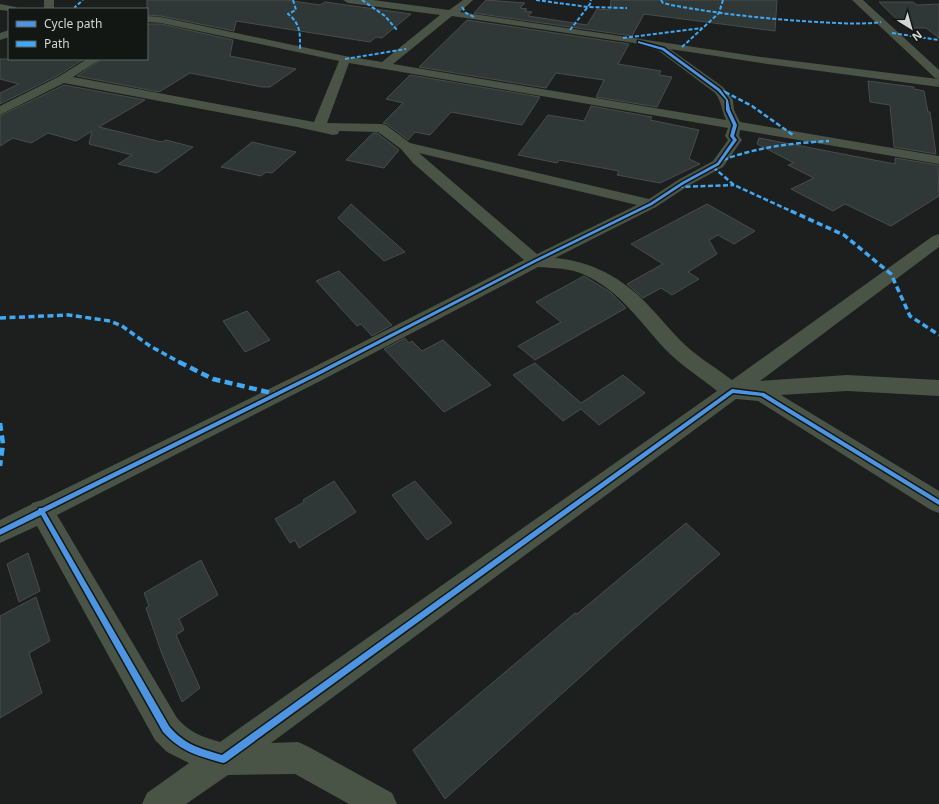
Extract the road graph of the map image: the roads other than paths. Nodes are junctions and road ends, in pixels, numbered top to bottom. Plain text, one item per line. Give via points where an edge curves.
1 (348, 0) edge
2 (468, 0) edge
3 (857, 0) edge
4 (449, 13) junction
5 (148, 19) edge
6 (161, 20) junction
7 (148, 27) edge
8 (639, 42) junction
9 (345, 58) junction
10 (93, 60) edge
11 (386, 66) junction
12 (939, 76) edge
13 (62, 79) junction
14 (939, 83) edge
15 (0, 111) edge
16 (302, 124) junction
17 (735, 125) junction
18 (319, 127) junction
19 (405, 145) junction
20 (939, 160) edge
21 (651, 204) junction
22 (939, 239) edge
23 (535, 261) junction
24 (939, 388) edge
25 (732, 391) junction
26 (939, 503) edge
27 (42, 510) junction
28 (0, 532) edge
29 (223, 759) junction
30 (158, 804) edge
31 (381, 804) edge

1 - 4 street
2 - 4 street via 462,7
3 - 12 street
4 - 8 street
4 - 11 street
5 - 6 street
6 - 7 street
6 - 9 street
8 - 14 street
8 - 17 street via 663,49 719,90 727,100 728,110
9 - 11 street
9 - 18 street
10 - 13 street
11 - 17 street
13 - 15 street
13 - 16 street
16 - 18 street
16 - 19 street
17 - 20 street
17 - 21 street via 732,136 735,140 718,164
18 - 19 street via 381,128
19 - 21 street
19 - 23 street via 418,160
21 - 23 street
22 - 25 street
23 - 25 street via 579,267 616,286 641,308 673,345
23 - 27 street via 318,374
24 - 25 street via 847,383
25 - 26 street via 762,394
25 - 29 street
27 - 28 street
27 - 29 street via 166,729 174,740 184,746
29 - 30 street
29 - 31 street via 298,758

